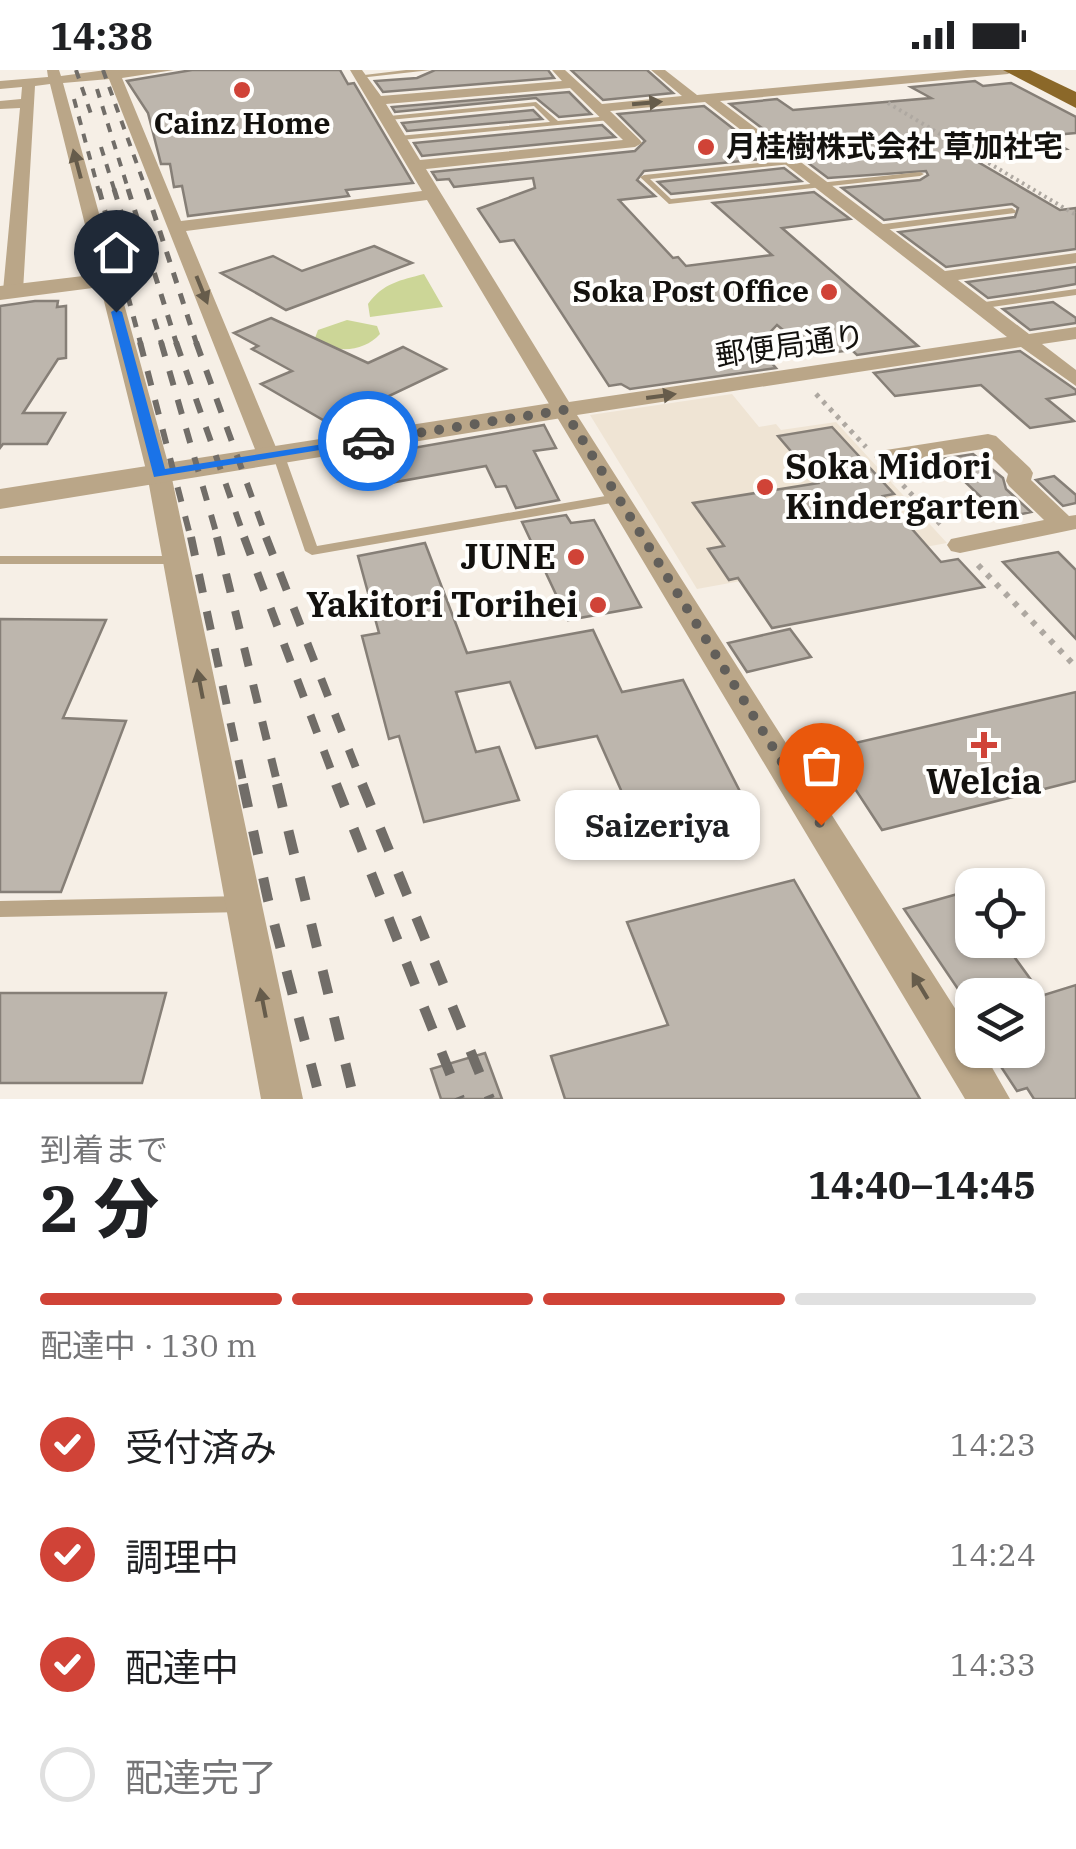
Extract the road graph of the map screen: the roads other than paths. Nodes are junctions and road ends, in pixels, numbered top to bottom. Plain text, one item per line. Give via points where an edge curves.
1 (168, 70) edge
2 (428, 70) edge
3 (558, 70) edge
4 (657, 70) edge
5 (1011, 70) edge
6 (114, 73) edge
7 (358, 73) edge
8 (45, 78) edge
9 (572, 84) junction
10 (0, 86) edge
11 (701, 98) junction
12 (375, 101) junction
13 (1076, 101) edge
14 (30, 103) junction
15 (0, 105) edge
16 (605, 113) junction
17 (389, 118) junction
18 (556, 123) junction
19 (402, 138) junction
20 (788, 162) junction
21 (417, 165) junction
22 (22, 168) junction
23 (0, 170) edge
24 (920, 174) dead end
25 (820, 186) junction
26 (433, 194) junction
27 (19, 206) junction
28 (0, 208) edge
29 (1012, 211) dead end
30 (176, 227) junction
31 (876, 228) junction
32 (8, 240) edge
33 (1076, 258) edge
34 (942, 277) junction
35 (108, 280) junction
36 (7, 292) edge
37 (1076, 292) edge
38 (978, 306) junction
39 (1076, 334) edge
40 (1024, 341) junction
41 (1076, 380) edge
42 (564, 410) junction
43 (880, 457) road end
44 (275, 459) junction
45 (159, 474) junction
46 (616, 498) junction
47 (0, 499) edge
48 (1070, 523) edge
49 (960, 545) road end
50 (0, 560) edge
51 (176, 560) junction
52 (244, 904) junction
53 (0, 910) edge
54 (282, 1099) edge
55 (990, 1099) edge

1 - 6 street
2 - 7 lane
3 - 9 street
4 - 11 street
5 - 11 street
5 - 13 main road
6 - 8 street
6 - 30 street
7 - 12 street
8 - 10 street
8 - 14 street
35 -> 8 street
9 - 12 street
9 - 16 street
16 -> 11 street
11 - 20 street
12 - 17 street
14 - 15 street
14 - 22 street via 21,132
16 - 18 lane
16 - 21 street via 636,142
17 - 18 lane via 536,104
17 - 19 street
18 - 19 lane
19 - 21 street
20 - 25 street
20 - 25 lane via 644,177 669,202
21 - 26 street
22 - 23 street
22 - 27 street
24 - 25 lane
25 - 31 street
26 - 30 street
26 - 42 street
27 - 28 street
27 - 32 street
29 - 31 lane
30 -> 44 street
31 - 34 street
32 - 36 street
33 - 34 street
34 - 38 street
35 - 36 street
35 - 45 street
37 - 38 lane
38 - 40 street
39 - 40 street, 郵便局通り
40 - 41 street
42 -> 40 street, 郵便局通り
42 - 44 street
42 - 46 street
43 - 48 street via 988,441 1020,473 1018,481
44 - 45 street
44 - 46 lane via 312,551
45 - 47 street
45 - 51 street
55 -> 46 street
48 - 49 street
50 - 51 lane
52 -> 51 street
52 - 53 lane
54 -> 52 street

